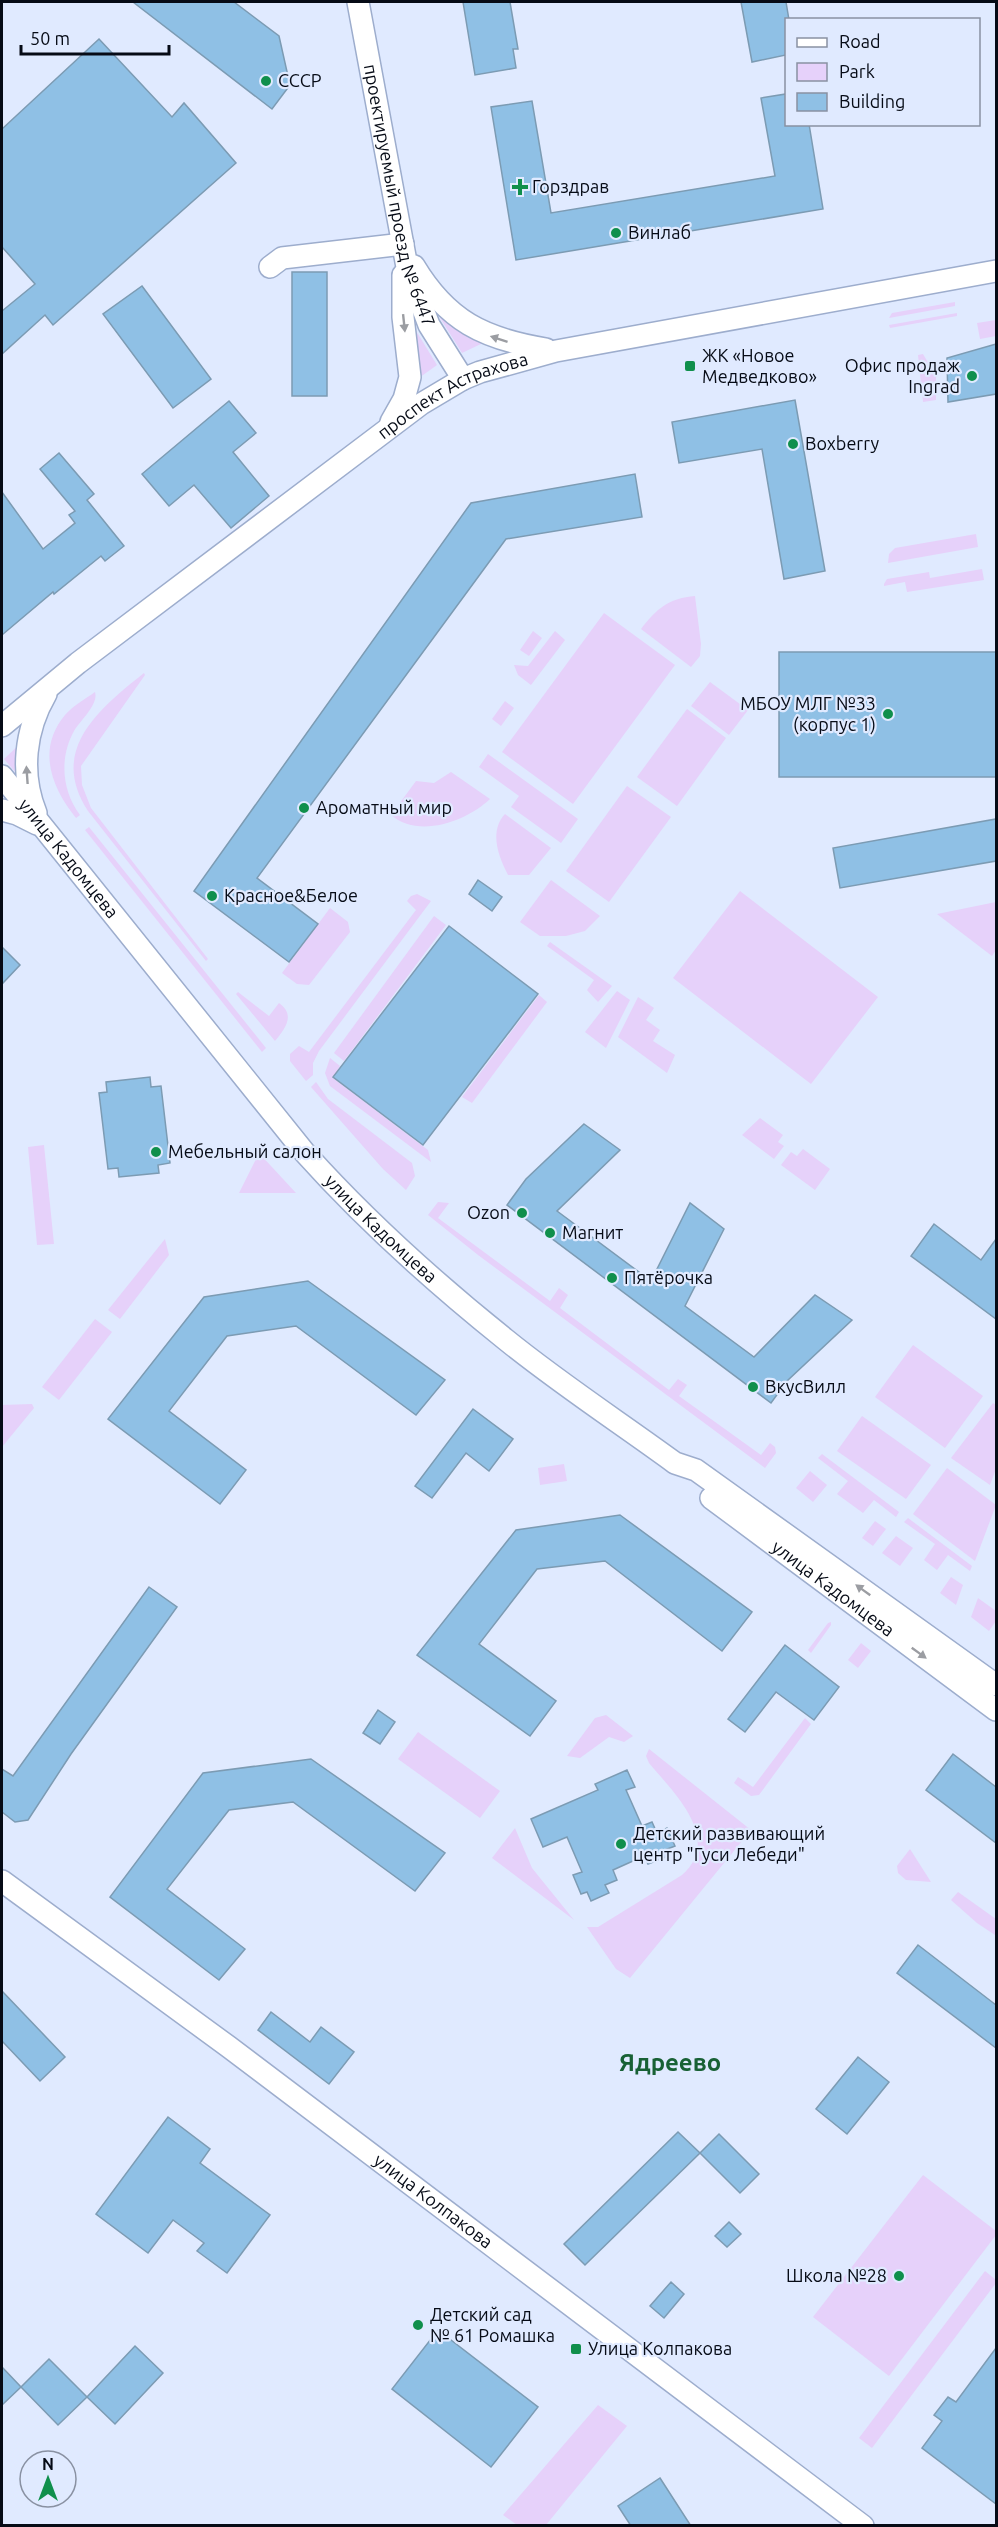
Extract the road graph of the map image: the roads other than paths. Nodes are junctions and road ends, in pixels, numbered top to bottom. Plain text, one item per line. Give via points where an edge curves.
1 (358, 2) edge
2 (403, 244) junction
3 (270, 267) dead end
4 (996, 271) edge
5 (556, 351) junction
6 (463, 379) junction
7 (381, 434) junction
8 (52, 685) junction
9 (2, 726) edge
10 (2, 776) edge
11 (2, 810) edge
12 (45, 830) junction
13 (675, 1462) junction
14 (996, 1685) edge
15 (996, 1710) edge
16 (2, 1881) edge
17 (863, 2526) edge

1 - 2 street, проектируемый проезд № 6447
2 - 3 street via 282,258
5 -> 2 street via 499,339 460,320 436,298
2 - 6 street, проектируемый проезд № 6447 via 421,310
2 -> 7 street via 409,384 398,412
4 - 5 street, проспект Астрахова
5 - 6 street, проспект Астрахова
6 - 7 street, проспект Астрахова
7 - 8 street, проспект Астрахова
8 - 9 street, проспект Астрахова
12 -> 8 street via 31,801 27,752 34,717
10 - 12 street, улица Кадомцева
11 - 12 street via 33,821
12 - 13 street, улица Кадомцева via 333,1185 421,1269 507,1341
14 -> 13 street, улица Кадомцева via 696,1470
13 -> 15 street, улица Кадомцева via 687,1480
16 - 17 street, улица Колпакова via 238,2054

